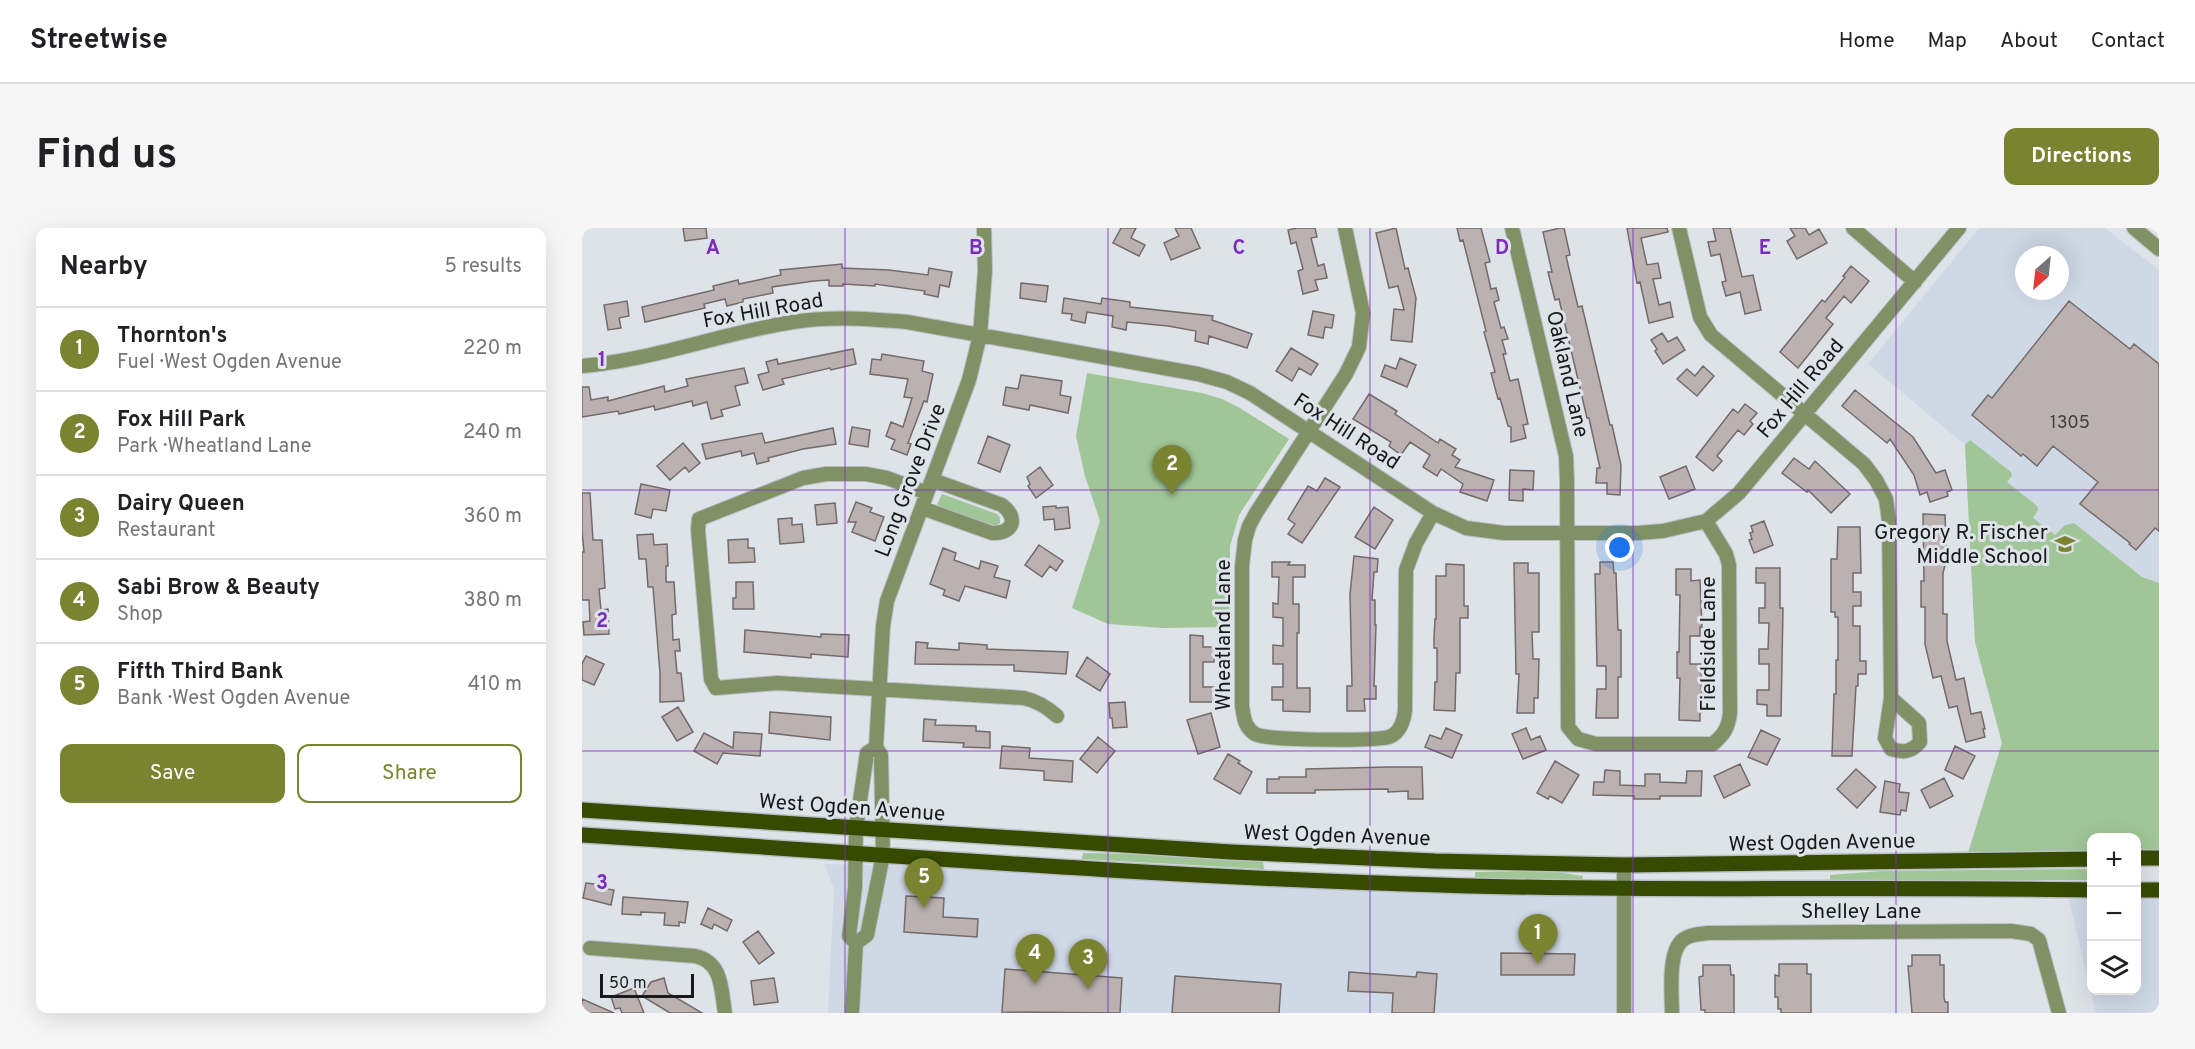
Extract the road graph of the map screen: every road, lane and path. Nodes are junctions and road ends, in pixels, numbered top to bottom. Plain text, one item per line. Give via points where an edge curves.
1 (984, 228) edge
2 (1345, 228) edge
3 (1512, 228) edge
4 (1679, 228) edge
5 (1853, 228) edge
6 (1959, 228) edge
7 (2133, 228) edge
8 (2159, 249) edge
9 (1915, 282) junction
10 (980, 335) junction
11 (582, 366) edge
12 (1805, 415) junction
13 (1309, 430) junction
14 (933, 480) junction
15 (927, 494) junction
16 (922, 508) junction
17 (1433, 513) junction
18 (1706, 521) junction
19 (1567, 532) junction
20 (880, 690) junction
21 (1891, 698) dead end
22 (1057, 716) dead end
23 (876, 747) junction
24 (582, 810) edge
25 (856, 828) junction
26 (883, 831) junction
27 (582, 835) edge
28 (854, 853) junction
29 (883, 855) junction
30 (1292, 855) junction
31 (2141, 858) edge
32 (2159, 858) edge
33 (2087, 859) edge
34 (1624, 865) junction
35 (1281, 879) junction
36 (1624, 889) junction
37 (2087, 890) edge
38 (2141, 890) edge
39 (2159, 890) edge
40 (856, 943) junction
41 (590, 948) dead end
42 (724, 1013) edge
43 (852, 1013) edge
44 (1624, 1013) edge
45 (1672, 1013) edge
46 (2060, 1013) edge

1 - 10 street, Long Grove Drive via 986,271
2 - 13 street via 1360,296 1362,329 1353,362
3 - 19 street, Oakland Lane via 1566,456
4 - 12 street via 1700,316 1711,335
5 - 9 street
6 - 9 street, Fox Hill Road
7 - 8 street
9 - 12 street, Fox Hill Road
10 - 11 street, Fox Hill Road via 907,322 831,318 770,326 628,360
10 - 13 street, Fox Hill Road via 1209,376 1250,393
10 - 14 street, Long Grove Drive via 963,398
12 - 18 street, Fox Hill Road via 1739,493
12 - 21 street via 1864,464 1886,499 1890,531
13 - 17 street, Fox Hill Road
13 - 17 street, Wheatland Lane via 1256,513 1245,540 1242,706 1245,725 1253,733 1272,738 1372,738 1391,736 1401,727 1405,710 1406,570
14 - 15 street, Long Grove Drive
14 - 16 street via 1002,505 1009,510 1011,525 1007,531 992,533
15 - 16 street, Long Grove Drive
15 - 20 street via 887,478 833,473 802,478 699,519 711,679 716,688 777,683
16 - 20 street, Long Grove Drive via 887,601
17 - 19 street, Fox Hill Road via 1466,528 1484,531
18 - 19 street, Fox Hill Road via 1663,531
18 - 19 street, Fieldside Lane via 1726,554 1730,588 1729,725 1713,744 1587,743 1568,727
20 - 22 street via 1024,699 1037,702
20 - 23 street, Long Grove Drive
23 - 25 street, Long Grove Drive via 867,753
23 - 26 street, Long Grove Drive via 881,755
24 - 25 main road, West Ogden Avenue
25 - 26 main road, West Ogden Avenue
25 - 28 street, Long Grove Drive
26 - 29 street, Long Grove Drive
26 - 30 main road, West Ogden Avenue
27 - 28 main road
28 - 29 main road
28 - 40 street, Long Grove Drive via 855,888 849,936
29 - 35 main road
29 - 40 street, Long Grove Drive via 867,935
30 - 34 main road, West Ogden Avenue
30 - 35 main road
31 - 32 main road
33 - 34 main road, West Ogden Avenue
34 - 36 street
35 - 36 main road
36 - 37 main road
36 - 44 street
38 - 39 main road
40 - 43 street, Long Grove Drive
41 - 42 street via 695,956 708,961 718,971
45 - 46 street, Shelley Lane via 1676,948 1694,934 2011,931 2031,934 2039,940

